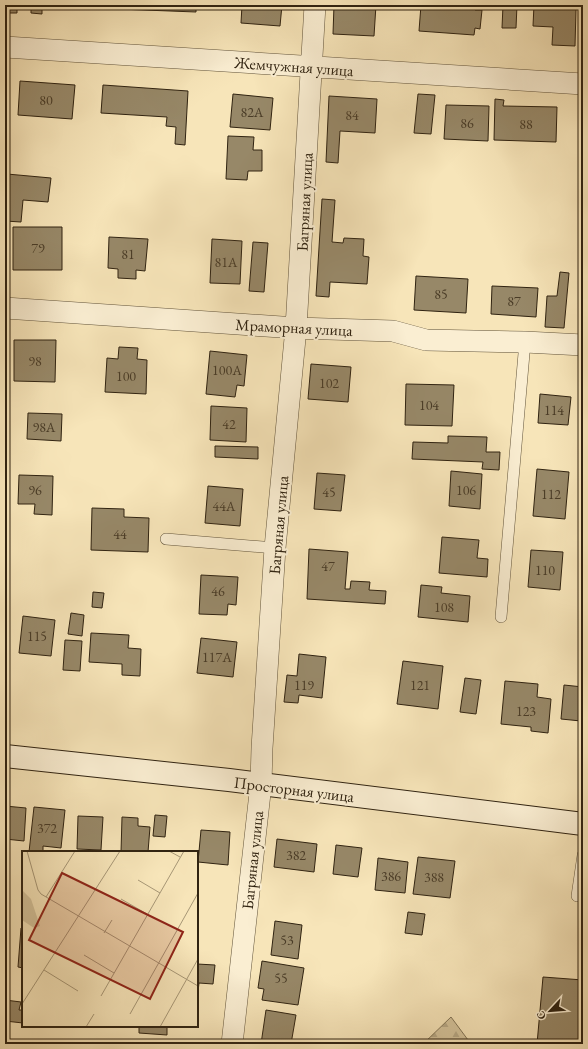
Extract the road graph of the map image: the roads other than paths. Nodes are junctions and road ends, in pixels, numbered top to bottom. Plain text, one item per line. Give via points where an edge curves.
1 (316, 5) edge
2 (5, 47) edge
3 (312, 67) junction
4 (583, 84) edge
5 (5, 308) edge
6 (296, 328) junction
7 (525, 342) junction
8 (583, 345) edge
9 (166, 539) dead end
10 (275, 548) junction
11 (501, 617) dead end
12 (5, 756) edge
13 (260, 784) junction
14 (583, 824) edge
15 (583, 855) edge
16 (578, 896) dead end
17 (232, 1044) edge

1 - 3 street, Багряная улица
2 - 3 street, Жемчужная улица
3 - 4 street, Жемчужная улица
3 - 6 street, Багряная улица
5 - 6 street, Мраморная улица
6 - 7 street, Мраморная улица via 393,331 426,340
6 - 10 street, Багряная улица
7 - 8 street, Мраморная улица
7 - 11 lane
9 - 10 lane
10 - 13 street, Багряная улица
12 - 13 street, Просторная улица
13 - 14 street, Просторная улица
13 - 17 street, Багряная улица
15 - 16 lane

